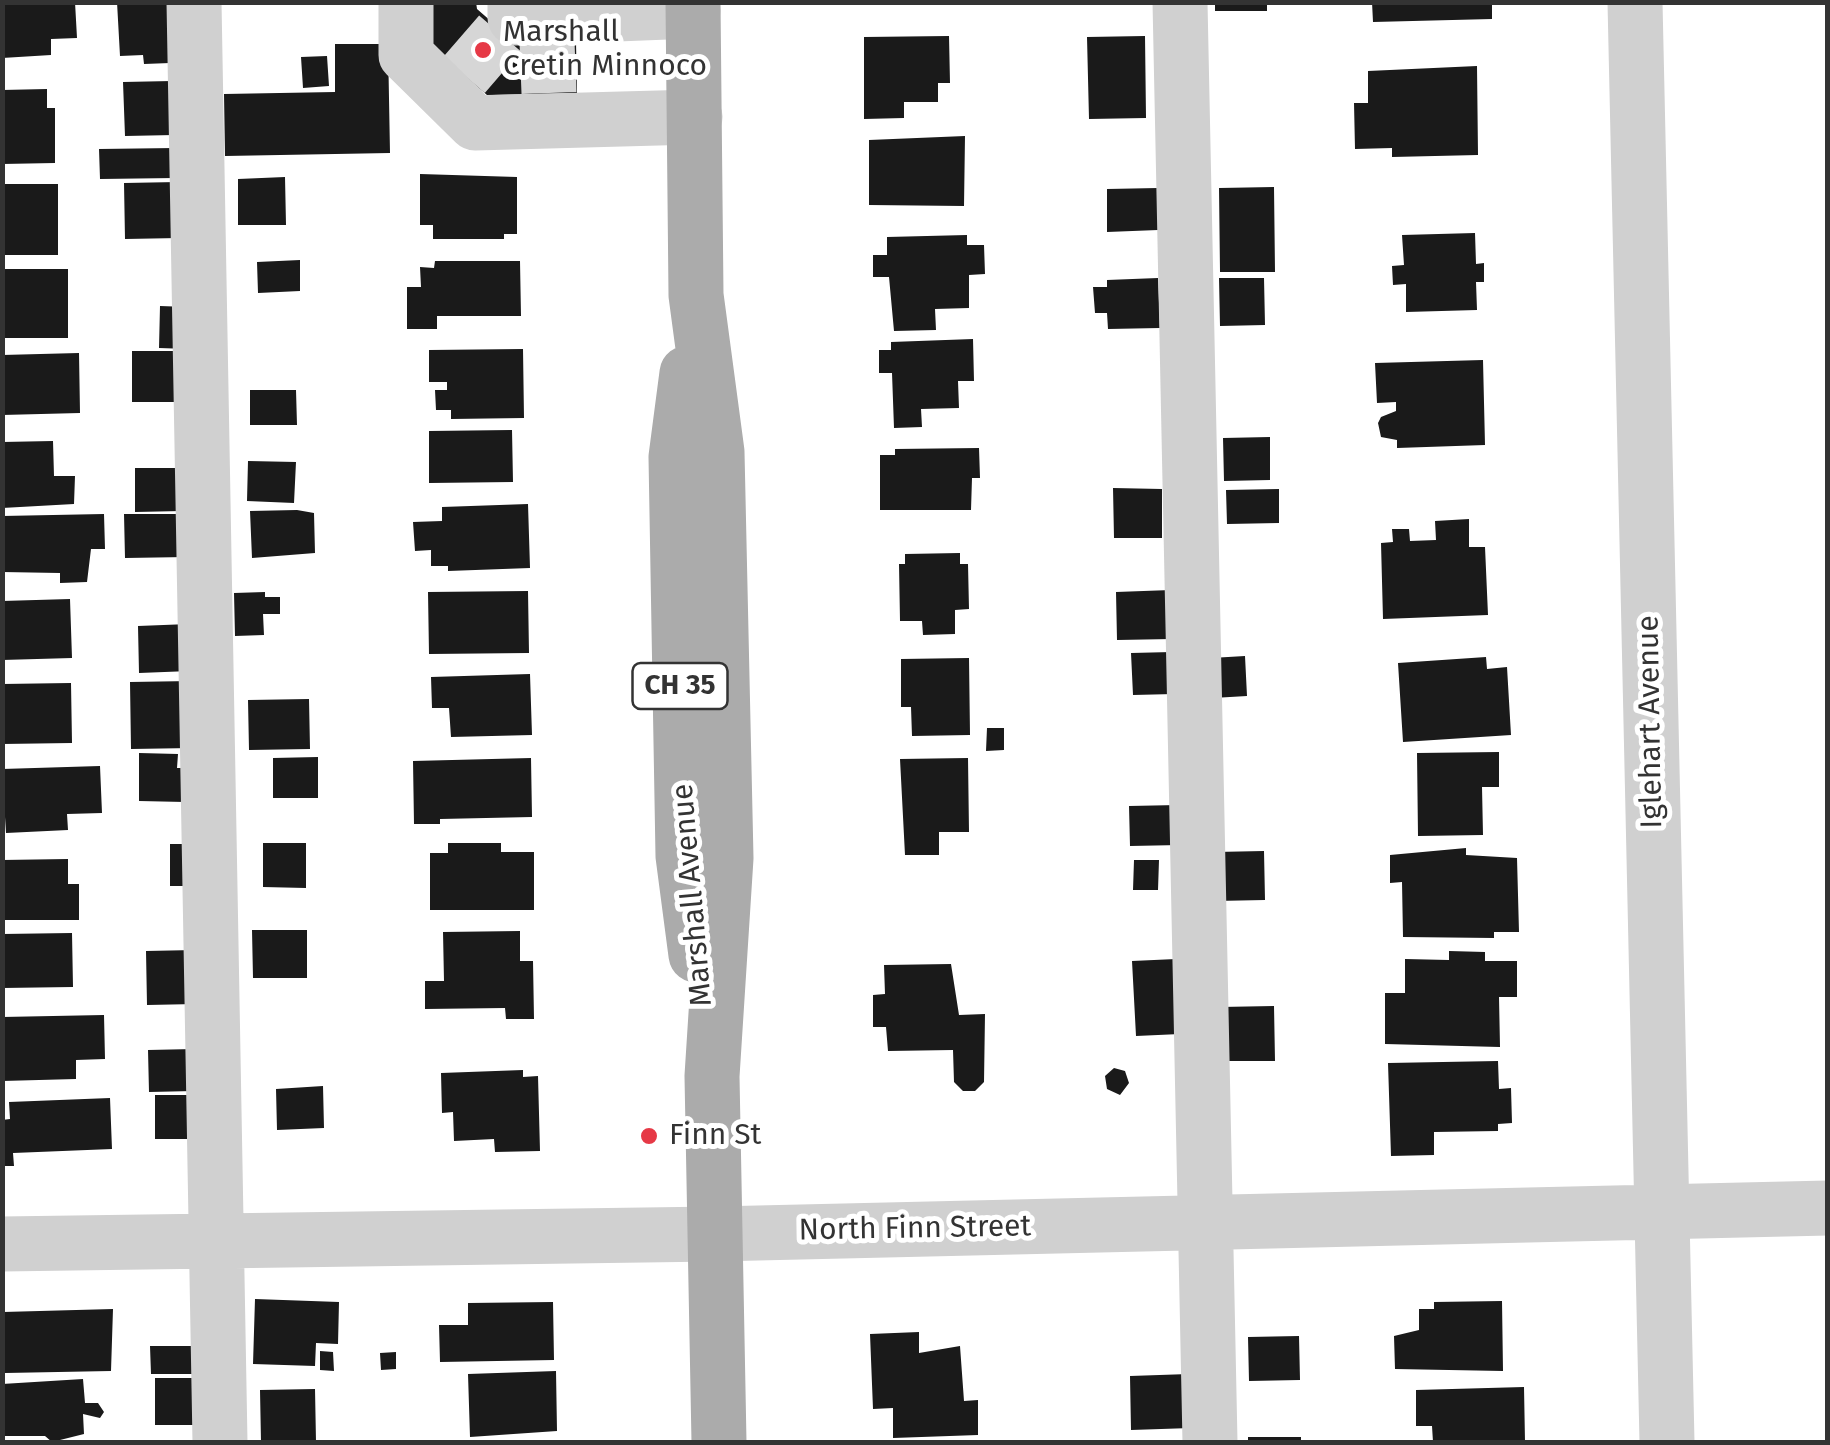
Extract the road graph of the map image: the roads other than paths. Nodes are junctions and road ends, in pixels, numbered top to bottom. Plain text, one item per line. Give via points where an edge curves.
1 (194, 2) edge
2 (406, 2) edge
3 (1180, 2) edge
4 (1634, 2) edge
5 (693, 7) edge
6 (532, 46) edge
7 (694, 117) junction
8 (1828, 1208) edge
9 (1662, 1212) junction
10 (1206, 1222) junction
11 (715, 1234) junction
12 (214, 1241) junction
13 (2, 1244) edge
14 (220, 1442) edge
15 (718, 1442) edge
16 (1210, 1442) edge
17 (1667, 1442) edge

1 - 12 street
2 - 6 street via 406,55 455,85 475,123
3 - 10 street
4 - 9 street, Iglehart Avenue
5 - 6 street
5 - 7 main road, Marshall Avenue / CH 35
6 - 7 street
7 - 11 main road, Marshall Avenue / CH 35 via 696,296 717,452 726,858 712,1076
8 - 9 street, North Finn Street
9 - 10 street, North Finn Street
9 - 17 street, Iglehart Avenue
10 - 11 street, North Finn Street
10 - 16 street
11 - 12 street, North Finn Street
11 - 15 main road, Marshall Avenue / CH 35
12 - 13 street, North Finn Street
12 - 14 street

